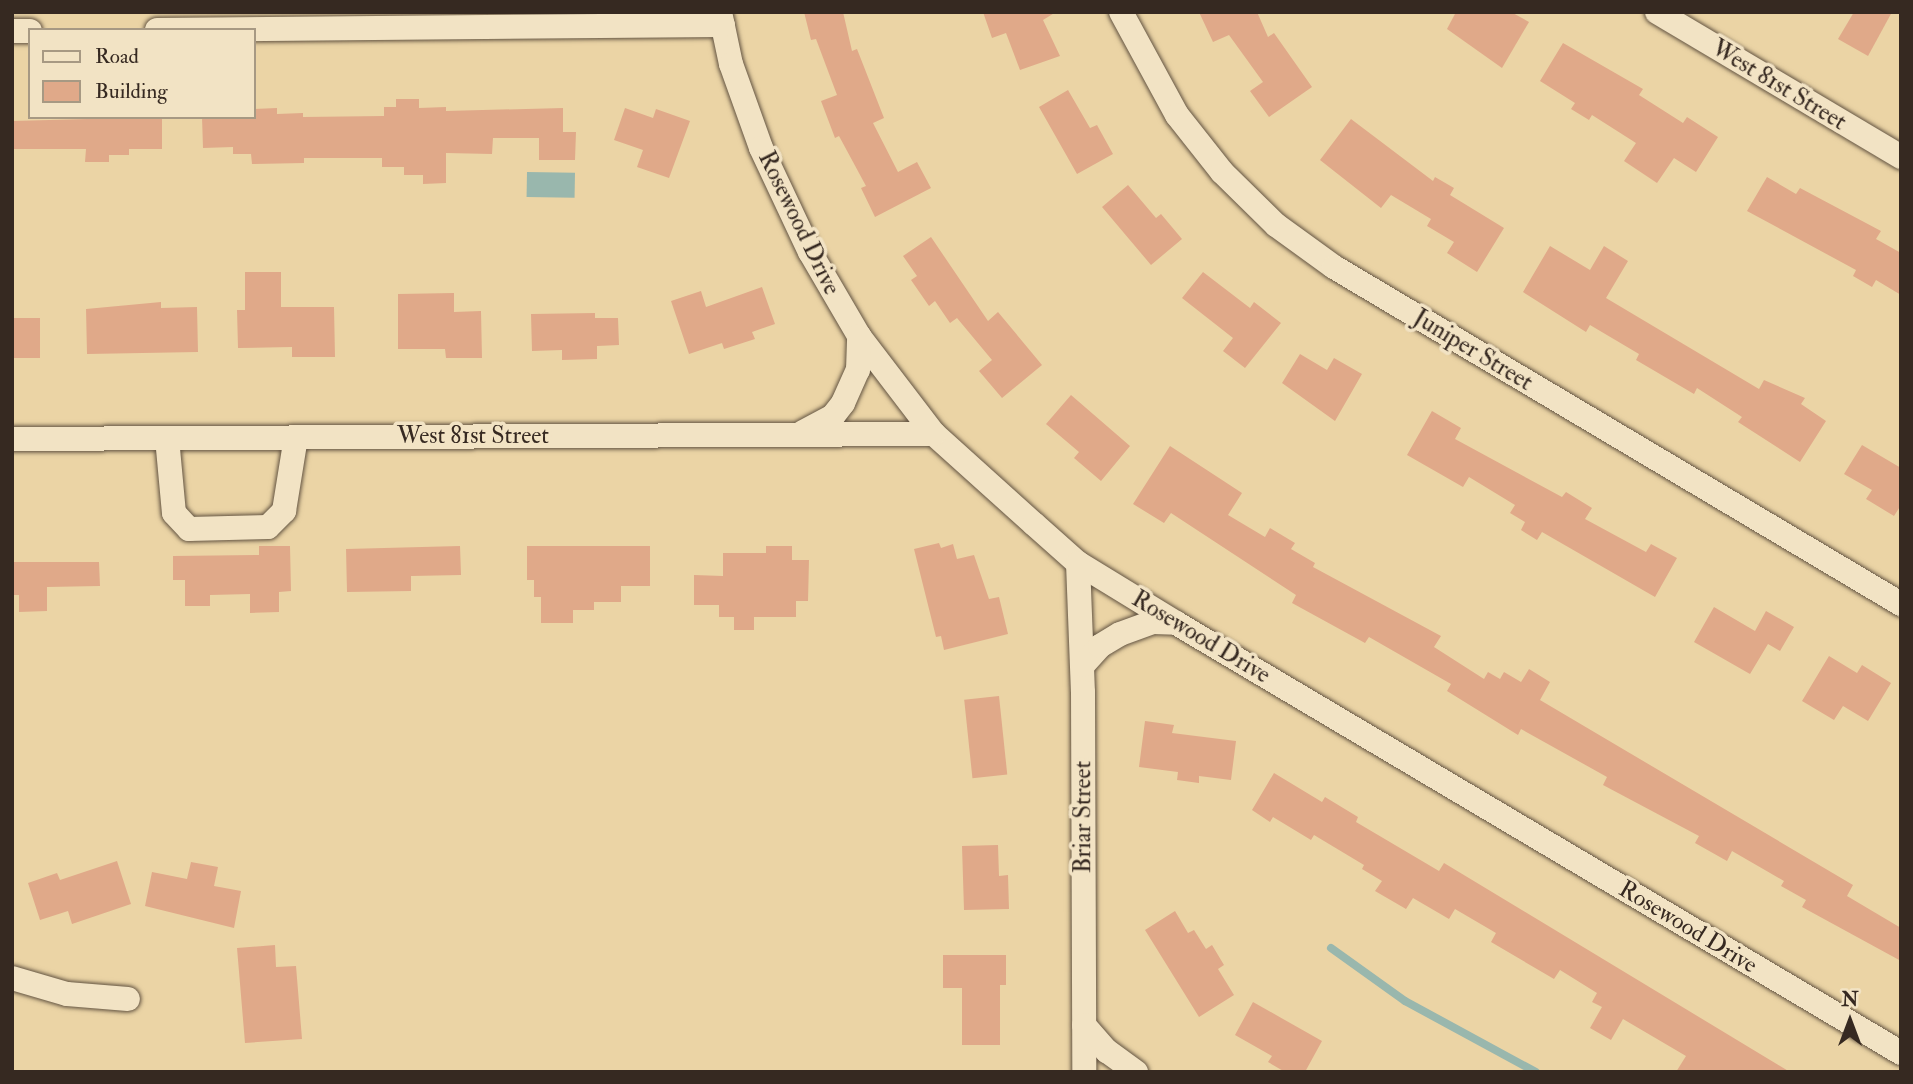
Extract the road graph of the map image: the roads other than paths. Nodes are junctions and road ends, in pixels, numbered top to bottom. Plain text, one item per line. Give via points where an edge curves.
1 (1121, 12) edge
2 (1657, 12) edge
3 (721, 18) edge
4 (251, 28) edge
5 (1901, 157) edge
6 (859, 336) junction
7 (934, 433) junction
8 (799, 434) junction
9 (296, 437) junction
10 (167, 438) junction
11 (12, 439) edge
12 (1078, 563) junction
13 (1901, 604) edge
14 (1175, 623) junction
15 (1083, 665) junction
16 (12, 978) edge
17 (128, 999) dead end
18 (1084, 1025) junction
19 (1901, 1053) edge
20 (1084, 1072) edge
21 (1136, 1072) edge

1 - 13 street, Juniper Street via 1177,115 1222,172 1276,225 1334,267
2 - 5 street, West 81st Street
3 - 4 street
3 - 6 street, Rosewood Drive via 731,64 761,148 810,252
6 - 7 street, Rosewood Drive
6 - 8 street via 858,370 843,403 820,426
7 - 8 street, West 81st Street
7 - 12 street, Rosewood Drive
8 - 9 street, West 81st Street
9 - 10 street, West 81st Street
9 - 10 street via 284,511 268,527 189,529 174,513
10 - 11 street, West 81st Street
12 - 14 street, Rosewood Drive
12 - 15 street, Briar Street
14 - 15 street via 1153,622 1120,634 1100,646
14 - 19 street, Rosewood Drive
15 - 18 street, Briar Street
16 - 17 street via 67,994
18 - 20 street, Briar Street
18 - 21 street via 1107,1051

